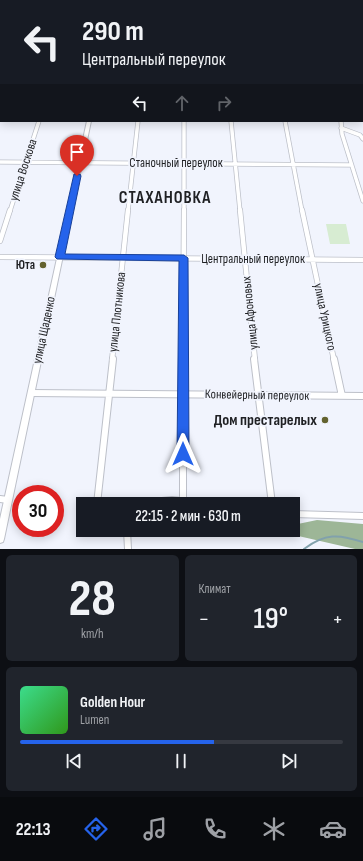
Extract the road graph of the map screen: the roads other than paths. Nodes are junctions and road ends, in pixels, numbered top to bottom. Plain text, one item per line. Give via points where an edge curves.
1 (39, 122) edge
2 (89, 122) edge
3 (138, 122) edge
4 (184, 122) edge
5 (231, 122) edge
6 (285, 122) edge
7 (341, 122) edge
8 (341, 128) junction
9 (363, 139) edge
10 (0, 162) edge
11 (26, 162) junction
12 (80, 162) junction
13 (133, 163) junction
14 (184, 163) junction
15 (236, 164) junction
16 (292, 164) junction
17 (352, 165) junction
18 (363, 201) edge
19 (0, 241) edge
20 (0, 256) edge
21 (60, 257) junction
22 (123, 258) junction
23 (184, 258) junction
24 (245, 259) junction
25 (313, 259) junction
26 (363, 260) edge
27 (31, 393) junction
28 (108, 393) junction
29 (183, 394) junction
30 (258, 395) junction
31 (342, 396) junction
32 (363, 396) edge
33 (98, 497) edge
34 (183, 497) edge
35 (271, 497) edge
36 (0, 499) edge
37 (8, 500) junction
38 (300, 514) edge
39 (363, 516) edge
40 (127, 537) edge
41 (0, 539) edge
42 (128, 549) edge

1 - 11 street, улица Воскова
2 - 12 street, улица Щаденко
3 - 13 street, улица Плотникова
4 - 14 street
5 - 15 street, улица Афоновых
6 - 16 street, улица Урицкого
7 - 8 street
8 - 9 street via 360,134
8 - 17 street
10 - 11 street, Станочный переулок
11 - 12 street, Станочный переулок
11 - 19 street, улица Воскова
12 - 13 street, Станочный переулок
12 - 21 street, улица Щаденко
13 - 14 street, Станочный переулок
13 - 22 street, улица Плотникова
14 - 15 street, Станочный переулок
14 - 23 street
15 - 16 street, Станочный переулок
15 - 24 street, улица Афоновых
16 - 17 street, Станочный переулок
16 - 25 street, улица Урицкого
17 - 18 street
20 - 21 street, Центральный переулок
21 - 22 street, Центральный переулок
21 - 27 street, улица Щаденко
22 - 23 street, Центральный переулок
22 - 28 street, улица Плотникова
23 - 24 street, Центральный переулок
23 - 29 street
24 - 25 street, Центральный переулок
24 - 30 street, улица Афоновых
25 - 26 street, Центральный переулок
25 - 31 street, улица Урицкого
27 - 28 street, Конвейерный переулок
27 - 37 street, улица Щаденко
28 - 29 street, Конвейерный переулок
28 - 33 street, улица Плотникова
29 - 30 street, Конвейерный переулок
29 - 34 street
30 - 31 street, Конвейерный переулок
30 - 35 street, улица Афоновых
31 - 32 street, Конвейерный переулок
36 - 37 street
37 - 41 street, улица Щаденко
38 - 39 street
40 - 42 street

